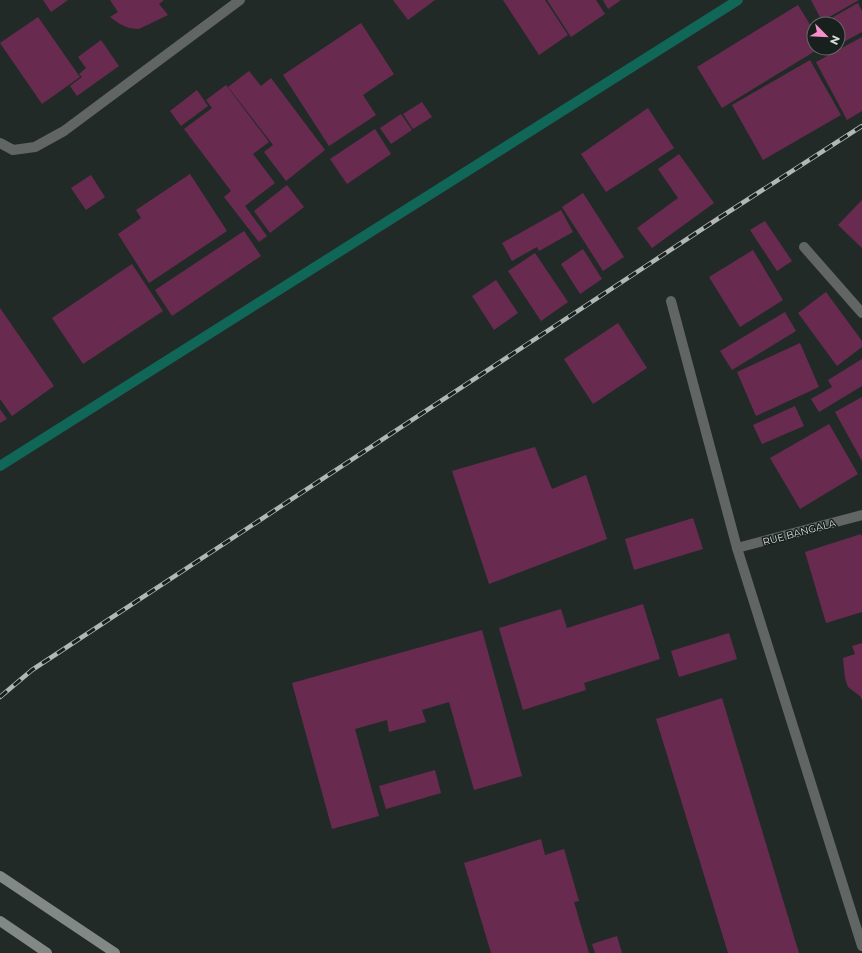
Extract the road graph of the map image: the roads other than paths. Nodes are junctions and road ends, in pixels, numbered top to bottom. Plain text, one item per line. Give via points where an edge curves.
1 (240, 0) edge
2 (0, 143) edge
3 (804, 247) dead end
4 (671, 301) dead end
5 (862, 313) edge
6 (862, 515) edge
7 (737, 548) junction
8 (0, 876) edge
9 (0, 921) edge
10 (862, 946) edge
11 (47, 953) edge
12 (115, 953) edge

1 - 2 street via 64,131 35,147 13,150
3 - 5 street
4 - 7 street
6 - 7 street, RUE BANGALA
7 - 10 street
8 - 12 main road
9 - 11 main road

